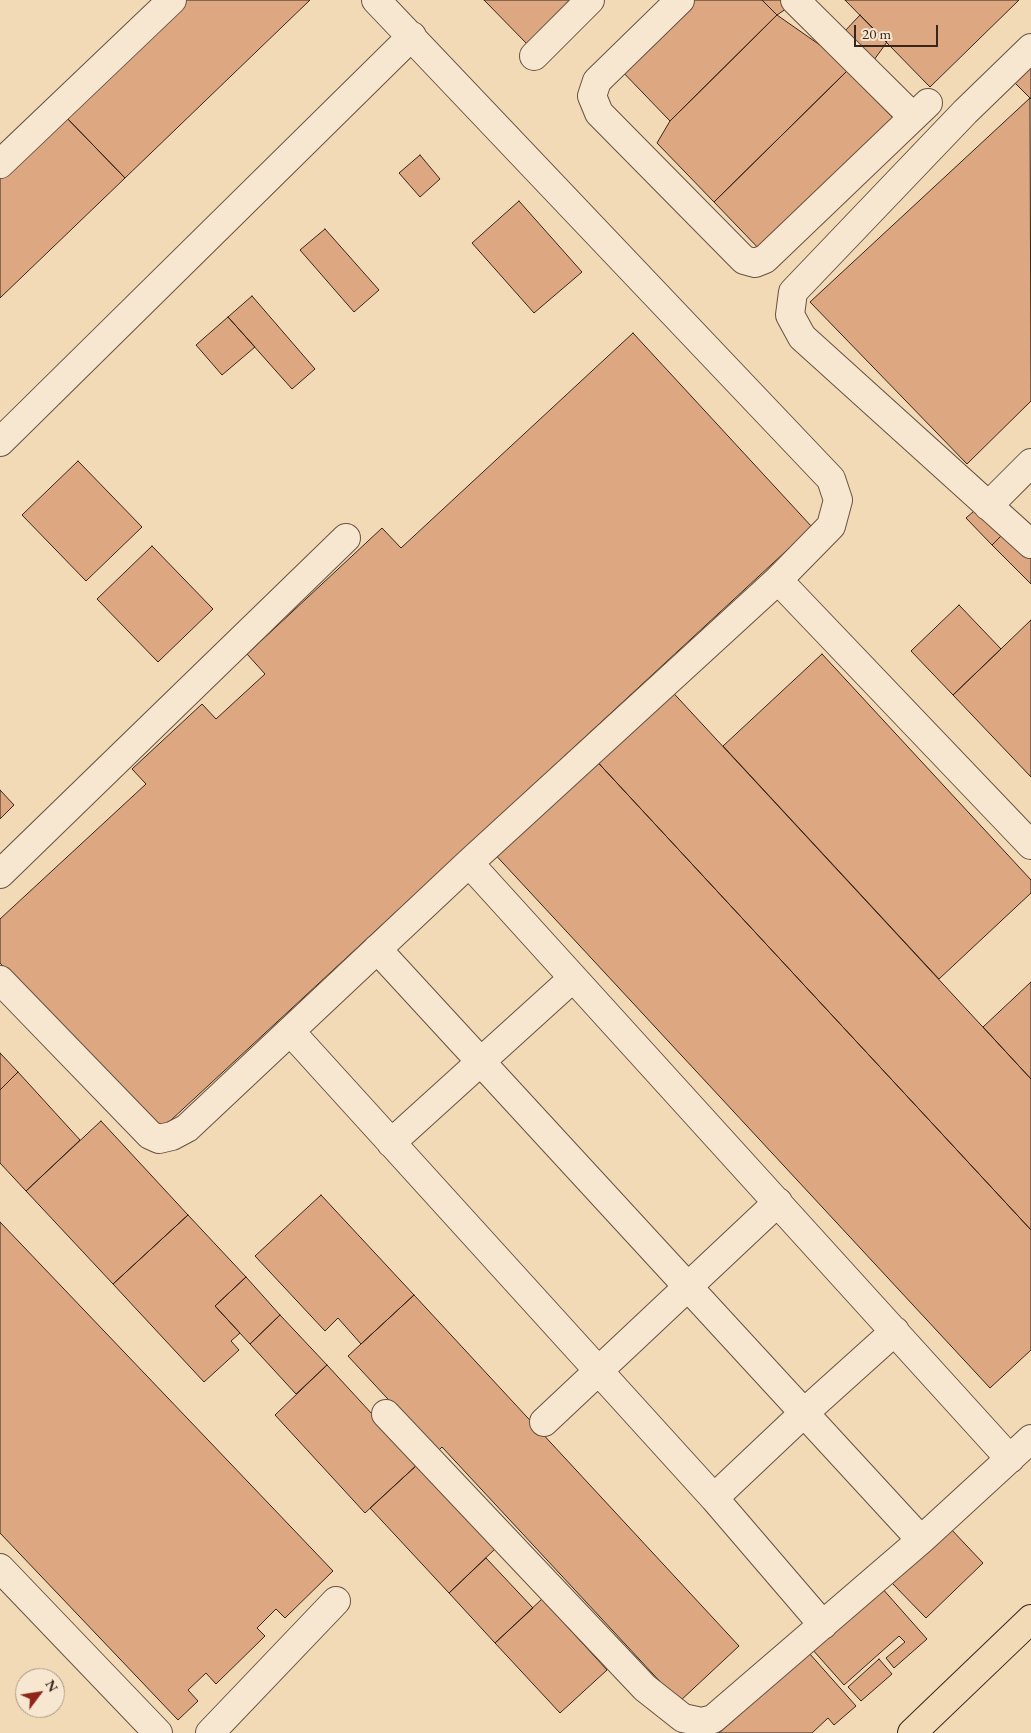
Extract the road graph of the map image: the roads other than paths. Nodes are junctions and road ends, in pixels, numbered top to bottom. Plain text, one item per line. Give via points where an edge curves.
1 (172, 0) edge
2 (376, 0) edge
3 (590, 0) edge
4 (680, 0) edge
5 (795, 0) edge
6 (412, 36) junction
7 (1031, 48) edge
8 (534, 56) dead end
9 (0, 164) edge
10 (0, 442) edge
11 (1031, 463) edge
12 (988, 506) junction
13 (346, 538) dead end
14 (1031, 544) edge
15 (778, 580) junction
16 (1031, 845) edge
17 (469, 863) junction
18 (0, 874) edge
19 (377, 949) junction
20 (572, 978) junction
21 (0, 980) edge
22 (290, 1031) junction
23 (480, 1062) junction
24 (391, 1143) junction
25 (778, 1202) junction
26 (689, 1287) junction
27 (895, 1330) junction
28 (599, 1372) junction
29 (805, 1412) junction
30 (386, 1414) dead end
31 (544, 1422) dead end
32 (1031, 1440) edge
33 (1010, 1459) junction
34 (714, 1498) junction
35 (921, 1540) junction
36 (0, 1568) edge
37 (336, 1601) dead end
38 (1031, 1619) edge
39 (823, 1625) junction
40 (158, 1733) edge
41 (210, 1733) edge
42 (912, 1733) edge

1 - 9 lane
2 - 6 lane
3 - 8 lane
4 - 5 lane via 597,81 592,96 600,113 744,260 755,263 765,259 921,110
6 - 10 lane
6 - 15 lane via 831,479 838,500 831,526
7 - 12 lane via 965,112 793,292 790,315 802,337
11 - 12 lane
12 - 14 lane
13 - 18 lane
15 - 16 lane
15 - 17 lane
17 - 19 lane
17 - 20 lane
19 - 22 lane
19 - 23 lane
20 - 23 lane
20 - 25 lane
21 - 22 lane via 150,1135 159,1139 187,1128
22 - 24 lane
23 - 24 lane
23 - 26 lane
24 - 28 lane
25 - 26 lane
25 - 27 lane
26 - 28 lane
26 - 29 lane
27 - 29 lane
27 - 33 lane
28 - 31 lane
28 - 34 lane
29 - 34 lane
29 - 35 lane
30 - 39 lane via 645,1688 683,1718 701,1722 714,1719
32 - 33 lane
33 - 35 lane
34 - 39 lane
35 - 39 lane
36 - 40 lane
37 - 41 lane
38 - 42 main road

